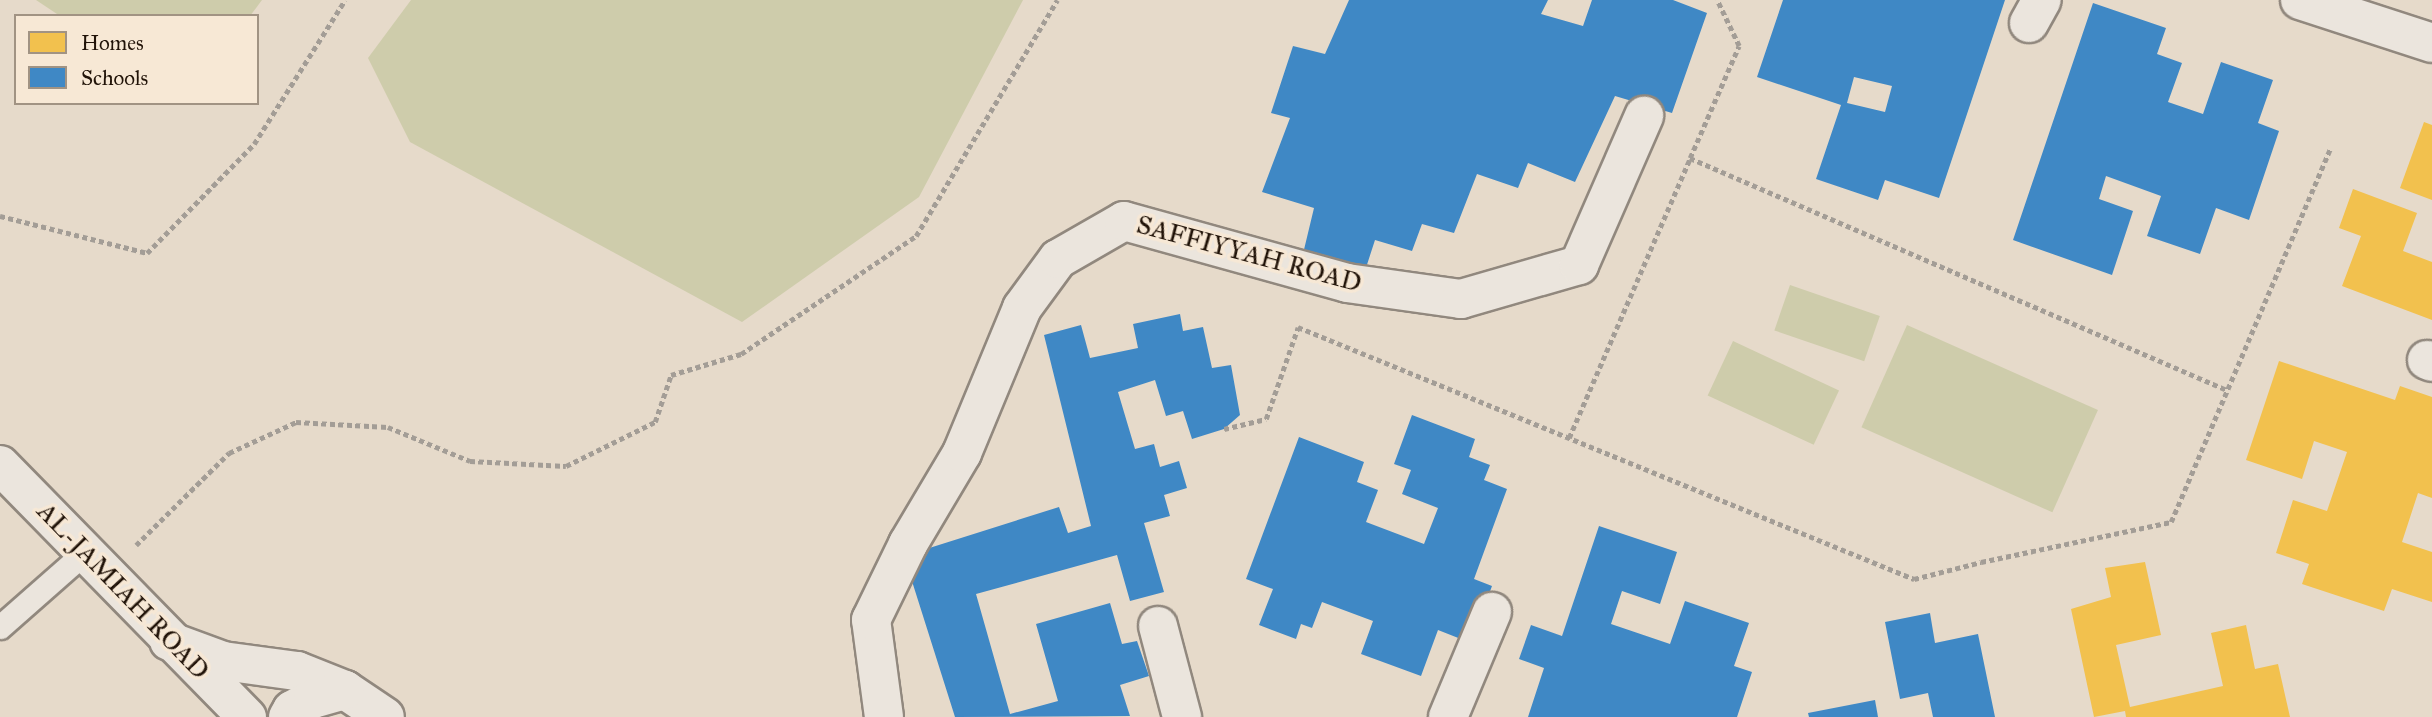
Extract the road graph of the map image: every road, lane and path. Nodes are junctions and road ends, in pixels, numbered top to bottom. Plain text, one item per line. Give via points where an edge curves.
1 (345, 0) edge
2 (1056, 0) edge
3 (1717, 0) edge
4 (2300, 0) edge
5 (2432, 43) edge
6 (1644, 116) dead end
7 (2330, 149) dead end
8 (1690, 158) junction
9 (0, 216) edge
10 (2227, 390) junction
11 (1224, 429) dead end
12 (1569, 438) junction
13 (0, 465) edge
14 (95, 564) junction
15 (1492, 612) dead end
16 (1158, 626) dead end
17 (0, 627) edge
18 (169, 641) junction
19 (345, 690) junction
20 (247, 717) edge
21 (288, 717) edge
22 (385, 717) edge
23 (884, 717) edge
24 (1182, 717) edge
25 (1448, 717) edge

1 - 9 path via 254,144 147,253
2 - 14 path via 916,236 741,354 671,375 655,422 566,466 470,461 388,427 296,422 229,453
3 - 8 path via 1739,46
4 - 5 street
6 - 23 street, SAFFIYYAH ROAD via 1579,265 1461,299 1347,283 1124,221 1058,259 1023,308 962,453 908,544 871,620
7 - 10 path
8 - 10 path
8 - 12 path
10 - 12 path via 2171,522 1914,579
11 - 12 path via 1266,419 1298,327
13 - 14 street, AL-JAMIAH ROAD
14 - 17 lane
14 - 18 street, AL-JAMIAH ROAD
15 - 25 street
16 - 24 street
18 - 19 street via 223,661 297,671
18 - 20 street, AL-JAMIAH ROAD
19 - 21 street via 313,699
19 - 22 street

